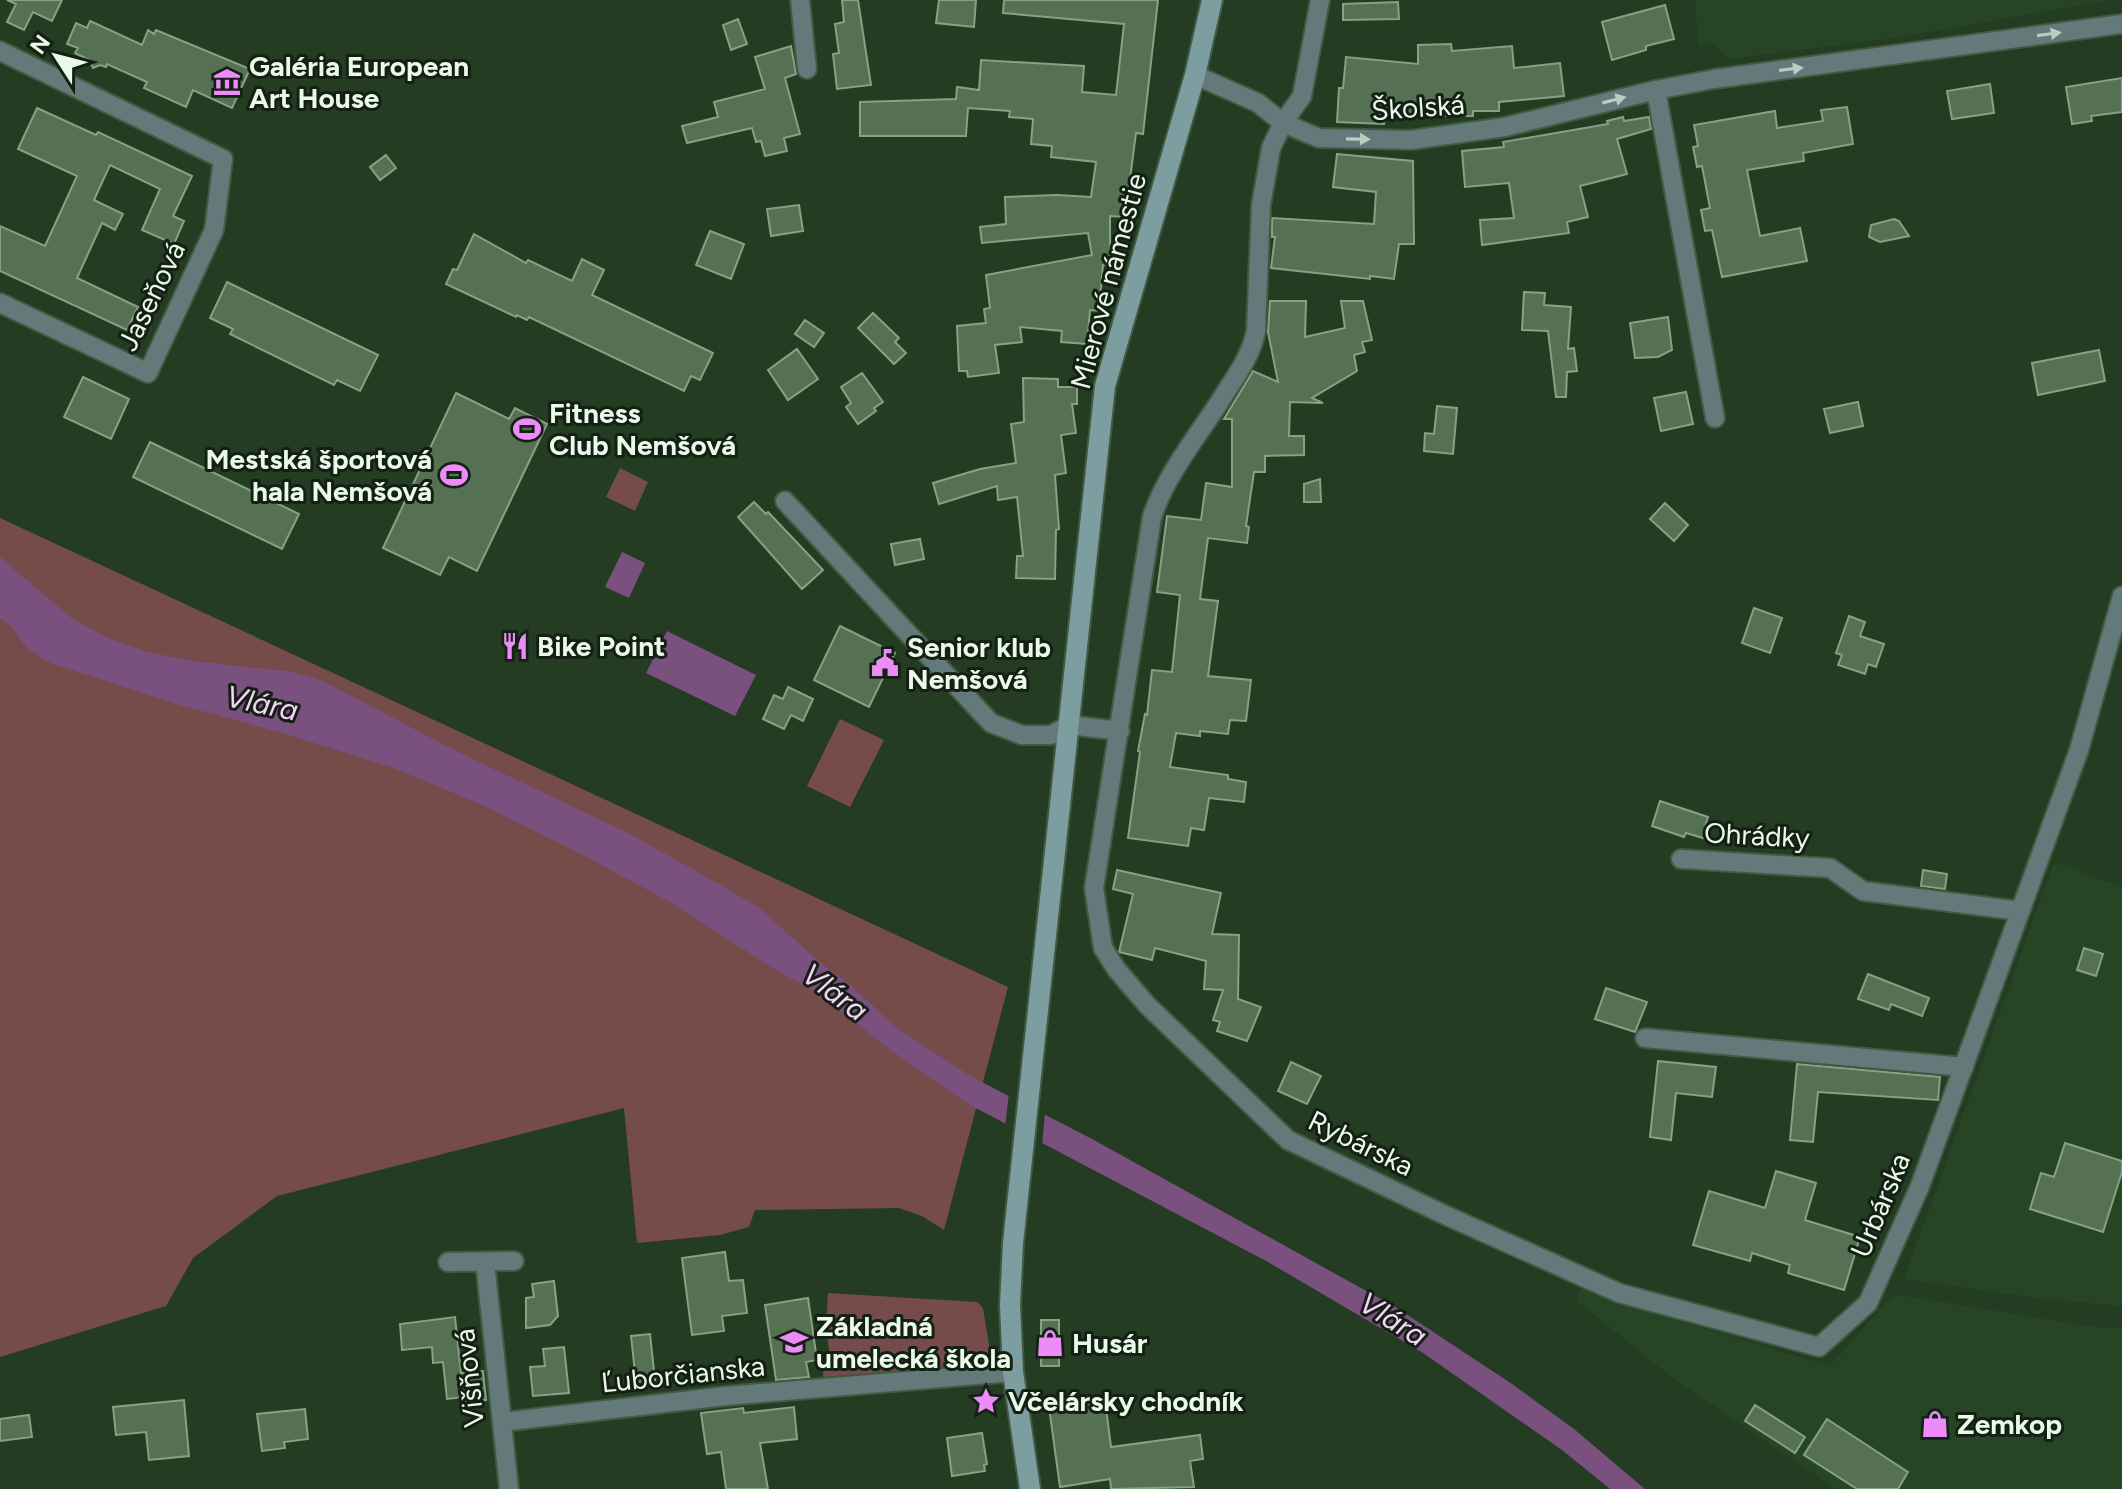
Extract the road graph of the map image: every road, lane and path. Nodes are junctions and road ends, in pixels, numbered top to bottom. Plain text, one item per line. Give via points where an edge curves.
1 (800, 0) edge
2 (1212, 0) edge
3 (1320, 0) edge
4 (2122, 24) edge
5 (0, 51) edge
6 (807, 69) dead end
7 (1195, 75) junction
8 (1656, 90) junction
9 (1283, 123) junction
10 (0, 303) edge
11 (1715, 418) dead end
12 (785, 501) dead end
13 (2122, 596) edge
14 (1069, 725) junction
15 (1120, 731) junction
16 (1681, 859) dead end
17 (2020, 911) junction
18 (1645, 1038) dead end
19 (1964, 1067) junction
20 (514, 1261) dead end
21 (448, 1262) dead end
22 (485, 1262) junction
23 (1819, 1347) joint
24 (1013, 1372) junction
25 (502, 1422) junction
26 (509, 1489) edge
27 (1030, 1489) edge

1 - 6 street
2 - 7 main road, Mierové námestie
3 - 9 street via 1302,96
8 -> 4 street, Školská
5 - 10 street, Jaseňová via 223,159 214,230 148,373
7 - 9 street, Školská via 1258,103
7 - 14 main road, Mierové námestie via 1105,386
9 -> 8 street, Školská via 1319,138 1411,140 1505,127
8 - 11 street
9 - 15 street via 1271,148 1261,205 1254,344 1154,509
12 - 14 street via 991,723 1022,735 1051,735
13 - 17 street, Urbárska via 2079,750
14 - 15 street
14 - 24 main road, Mierové námestie via 1013,1243
15 - 23 street, Rybárska via 1094,888 1103,948 1147,1005 1288,1140 1619,1293
16 - 17 street, Ohrádky via 1830,868 1863,891
17 - 19 street, Urbárska
18 - 19 street
19 - 23 street, Urbárska via 1920,1186 1868,1303
20 - 22 street
21 - 22 street
22 - 25 street, Višňová
24 - 25 street, Ľuborčianska via 726,1396
24 - 27 main road
25 - 26 street, Višňová

